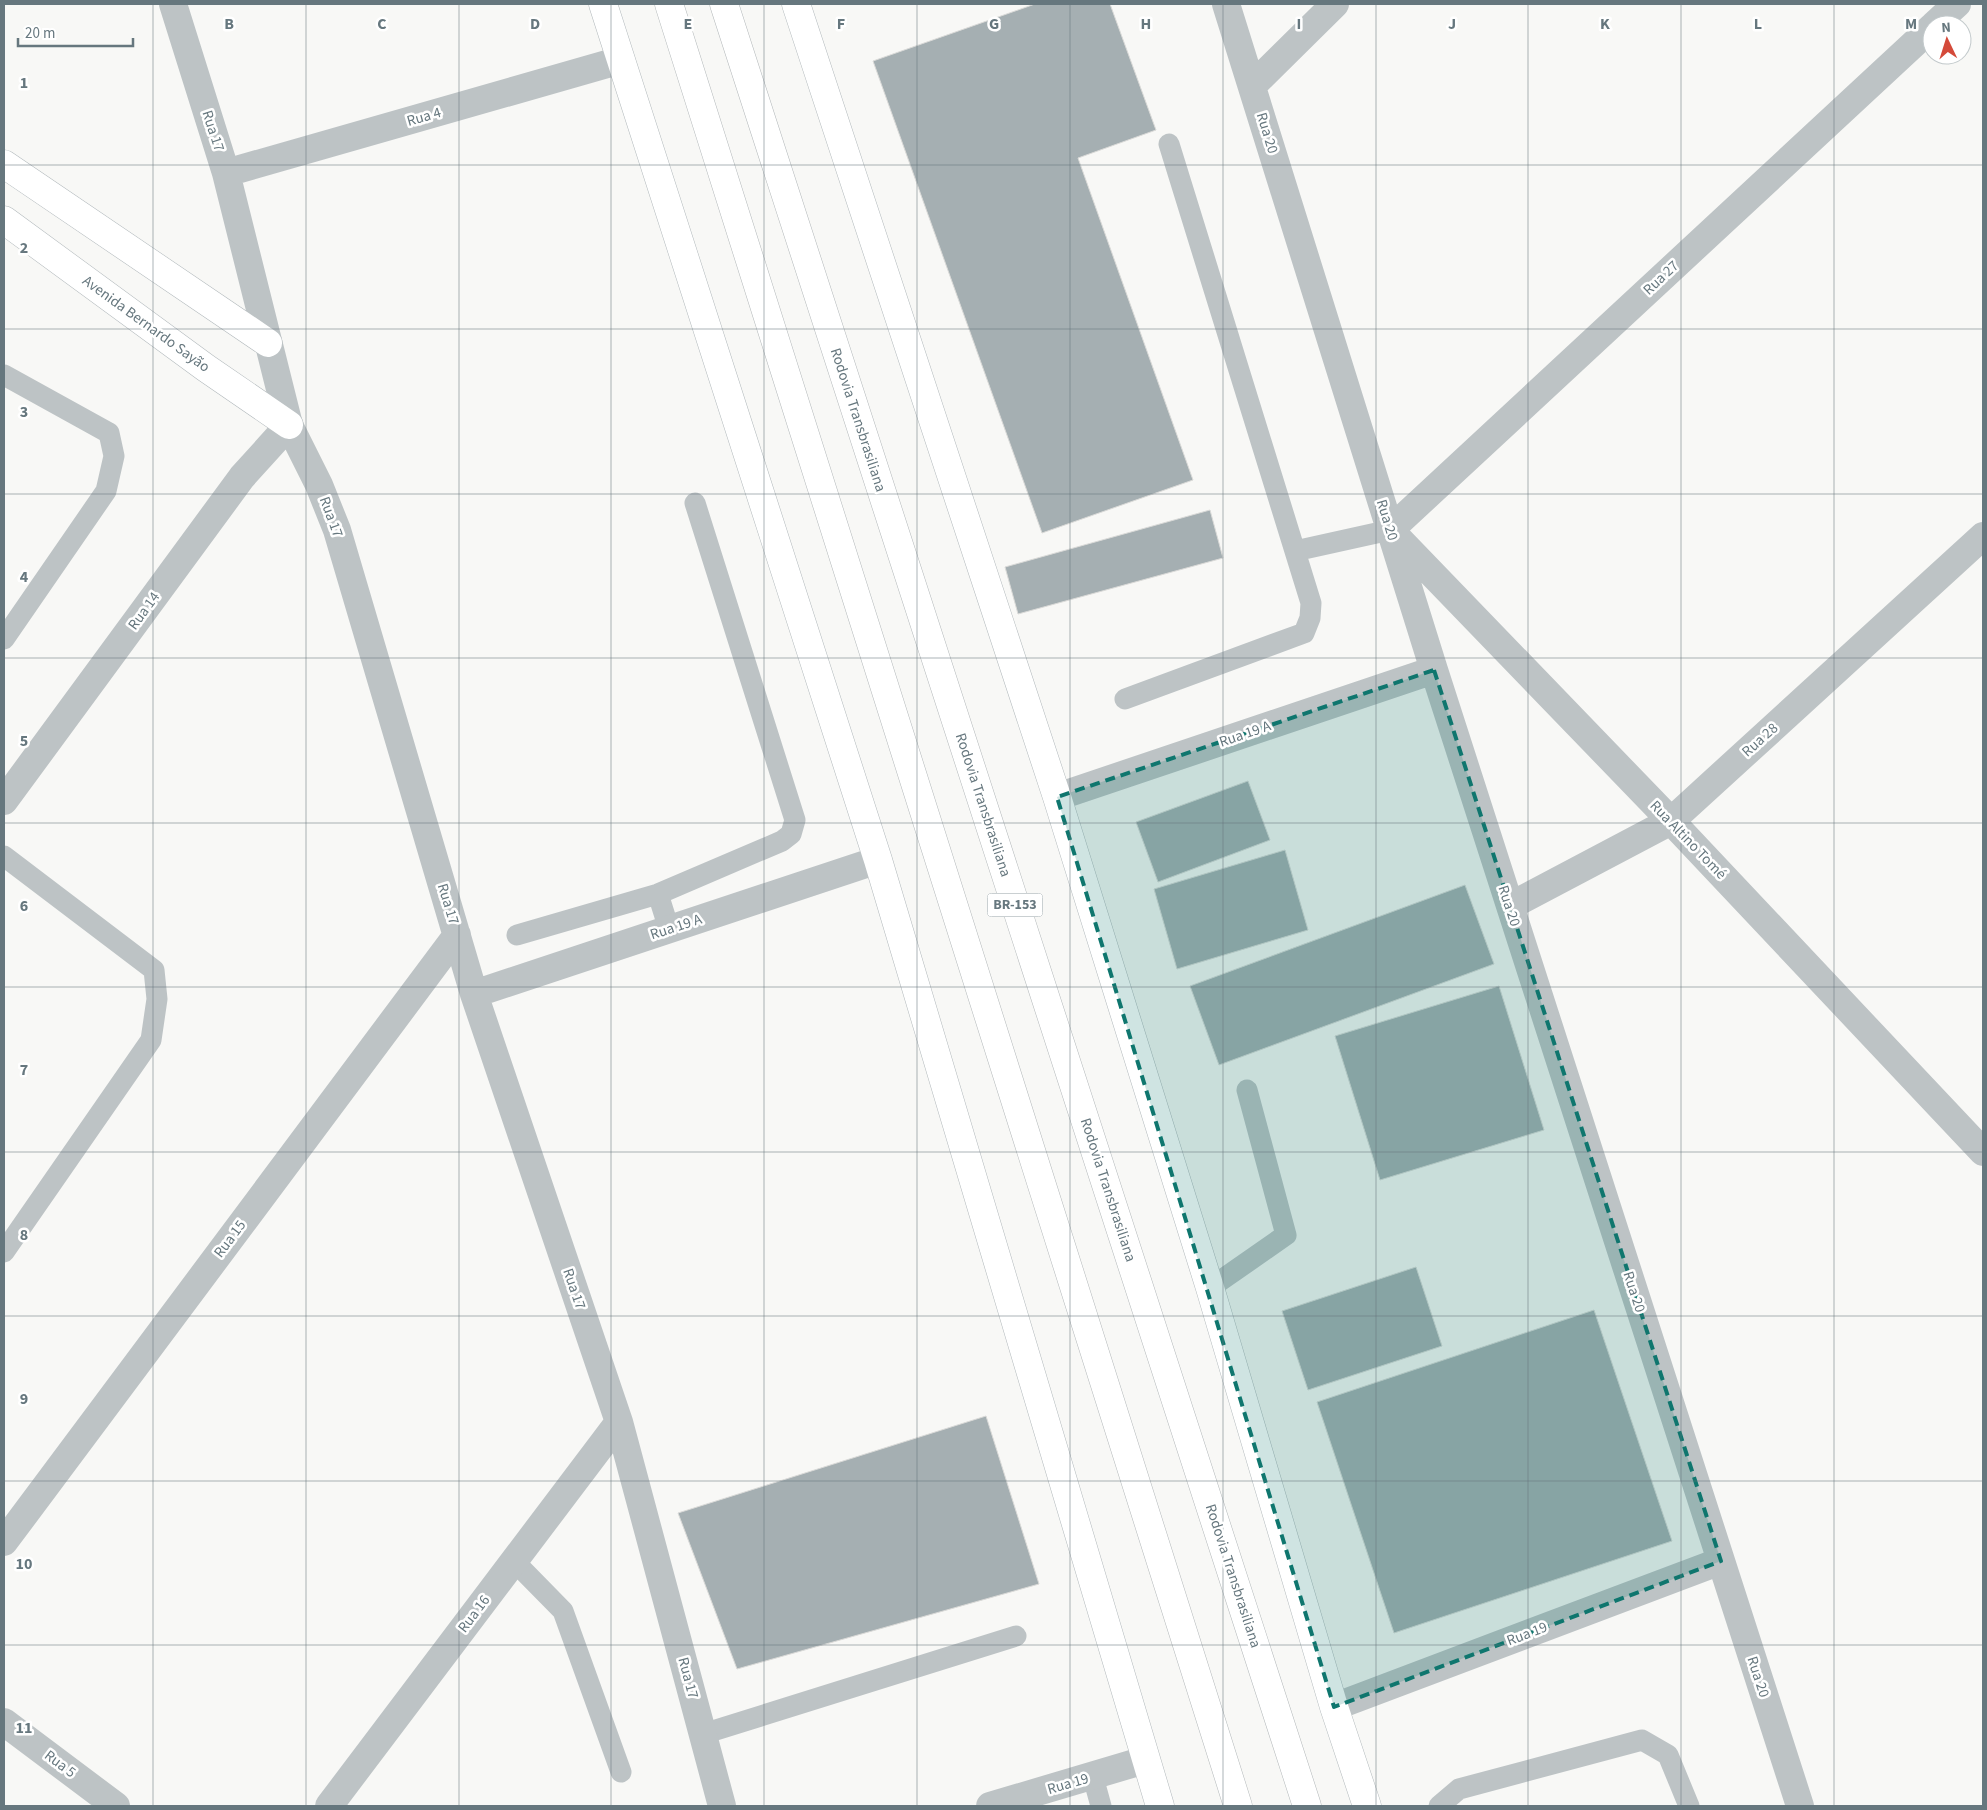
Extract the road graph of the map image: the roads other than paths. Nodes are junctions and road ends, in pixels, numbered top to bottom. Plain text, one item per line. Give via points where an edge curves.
1 (173, 4) edge
2 (603, 4) edge
3 (669, 4) edge
4 (724, 4) edge
5 (797, 4) edge
6 (1226, 4) edge
7 (1336, 4) edge
8 (1957, 4) edge
9 (1945, 15) edge
10 (1922, 36) edge
11 (621, 60) junction
12 (1252, 86) junction
13 (1169, 144) dead end
14 (4, 164) edge
15 (226, 173) junction
16 (4, 220) edge
17 (268, 343) junction
18 (4, 375) edge
19 (289, 425) junction
20 (695, 503) dead end
21 (1390, 530) junction
22 (1983, 536) edge
23 (1295, 551) junction
24 (4, 639) edge
25 (1434, 670) junction
26 (1125, 699) dead end
27 (1057, 797) junction
28 (4, 801) edge
29 (1671, 822) junction
30 (4, 856) edge
31 (878, 860) junction
32 (658, 894) junction
33 (1510, 906) junction
34 (669, 929) junction
35 (457, 935) junction
36 (517, 935) dead end
37 (474, 994) junction
38 (1247, 1090) dead end
39 (1983, 1151) edge
40 (4, 1252) edge
41 (1210, 1288) junction
42 (619, 1422) junction
43 (4, 1542) edge
44 (514, 1561) junction
45 (1720, 1561) junction
46 (1016, 1636) dead end
47 (1334, 1707) junction
48 (4, 1722) edge
49 (703, 1734) junction
50 (1145, 1760) junction
51 (621, 1772) dead end
52 (1093, 1777) junction
53 (116, 1806) edge
54 (329, 1806) edge
55 (722, 1806) edge
56 (990, 1806) edge
57 (1101, 1806) edge
58 (1160, 1806) edge
59 (1238, 1806) edge
60 (1307, 1806) edge
61 (1367, 1806) edge
62 (1439, 1806) edge
63 (1689, 1806) edge
64 (1800, 1806) edge

1 - 15 street, Rua 17
2 - 11 main road
3 - 59 main road
4 - 60 main road, Rodovia Transbrasiliana / BR-153
5 - 27 main road
6 - 12 street, Rua 20
7 - 12 street
8 - 9 street, Rua 27
10 - 21 street, Rua 27
11 - 15 street, Rua 4
11 - 31 main road
12 - 21 street, Rua 20
13 - 23 lane
14 - 17 main road
15 - 17 street, Rua 17
16 - 19 main road, Avenida Bernardo Sayão
17 - 19 street, Rua 17
18 - 24 lane via 109,433 114,456 106,492
19 - 28 street, Rua 14 via 242,478
19 - 35 street, Rua 17 via 337,530
20 - 32 lane via 795,820 791,834 782,842
21 - 23 lane
21 - 25 street, Rua 20
21 - 29 street, Rua Altino Tomé
22 - 29 street, Rua 28
23 - 26 lane via 1311,603 1304,633
25 - 27 street, Rua 19 A
25 - 33 street, Rua 20
27 - 41 main road
29 - 33 street, Rua 28
29 - 39 street, Rua Altino Tomé
30 - 40 lane via 154,970 158,999 151,1040
31 - 34 street, Rua 19 A
31 - 50 main road
32 - 34 lane
32 - 36 lane
33 - 45 street, Rua 20
34 - 37 street, Rua 19 A
35 - 37 street, Rua 17
35 - 43 street, Rua 15
37 - 42 street, Rua 17
38 - 41 lane via 1286,1236
41 - 47 main road
42 - 44 street, Rua 16
42 - 49 street, Rua 17
44 - 51 lane via 563,1611
44 - 54 street, Rua 16
45 - 47 street, Rua 19
45 - 64 street, Rua 20
46 - 49 lane
47 - 61 main road
48 - 53 street, Rua 5
49 - 55 street, Rua 17
50 - 52 street, Rua 19
50 - 58 main road
52 - 56 street, Rua 19
52 - 57 lane
62 - 63 lane via 1459,1790 1642,1740 1668,1755

